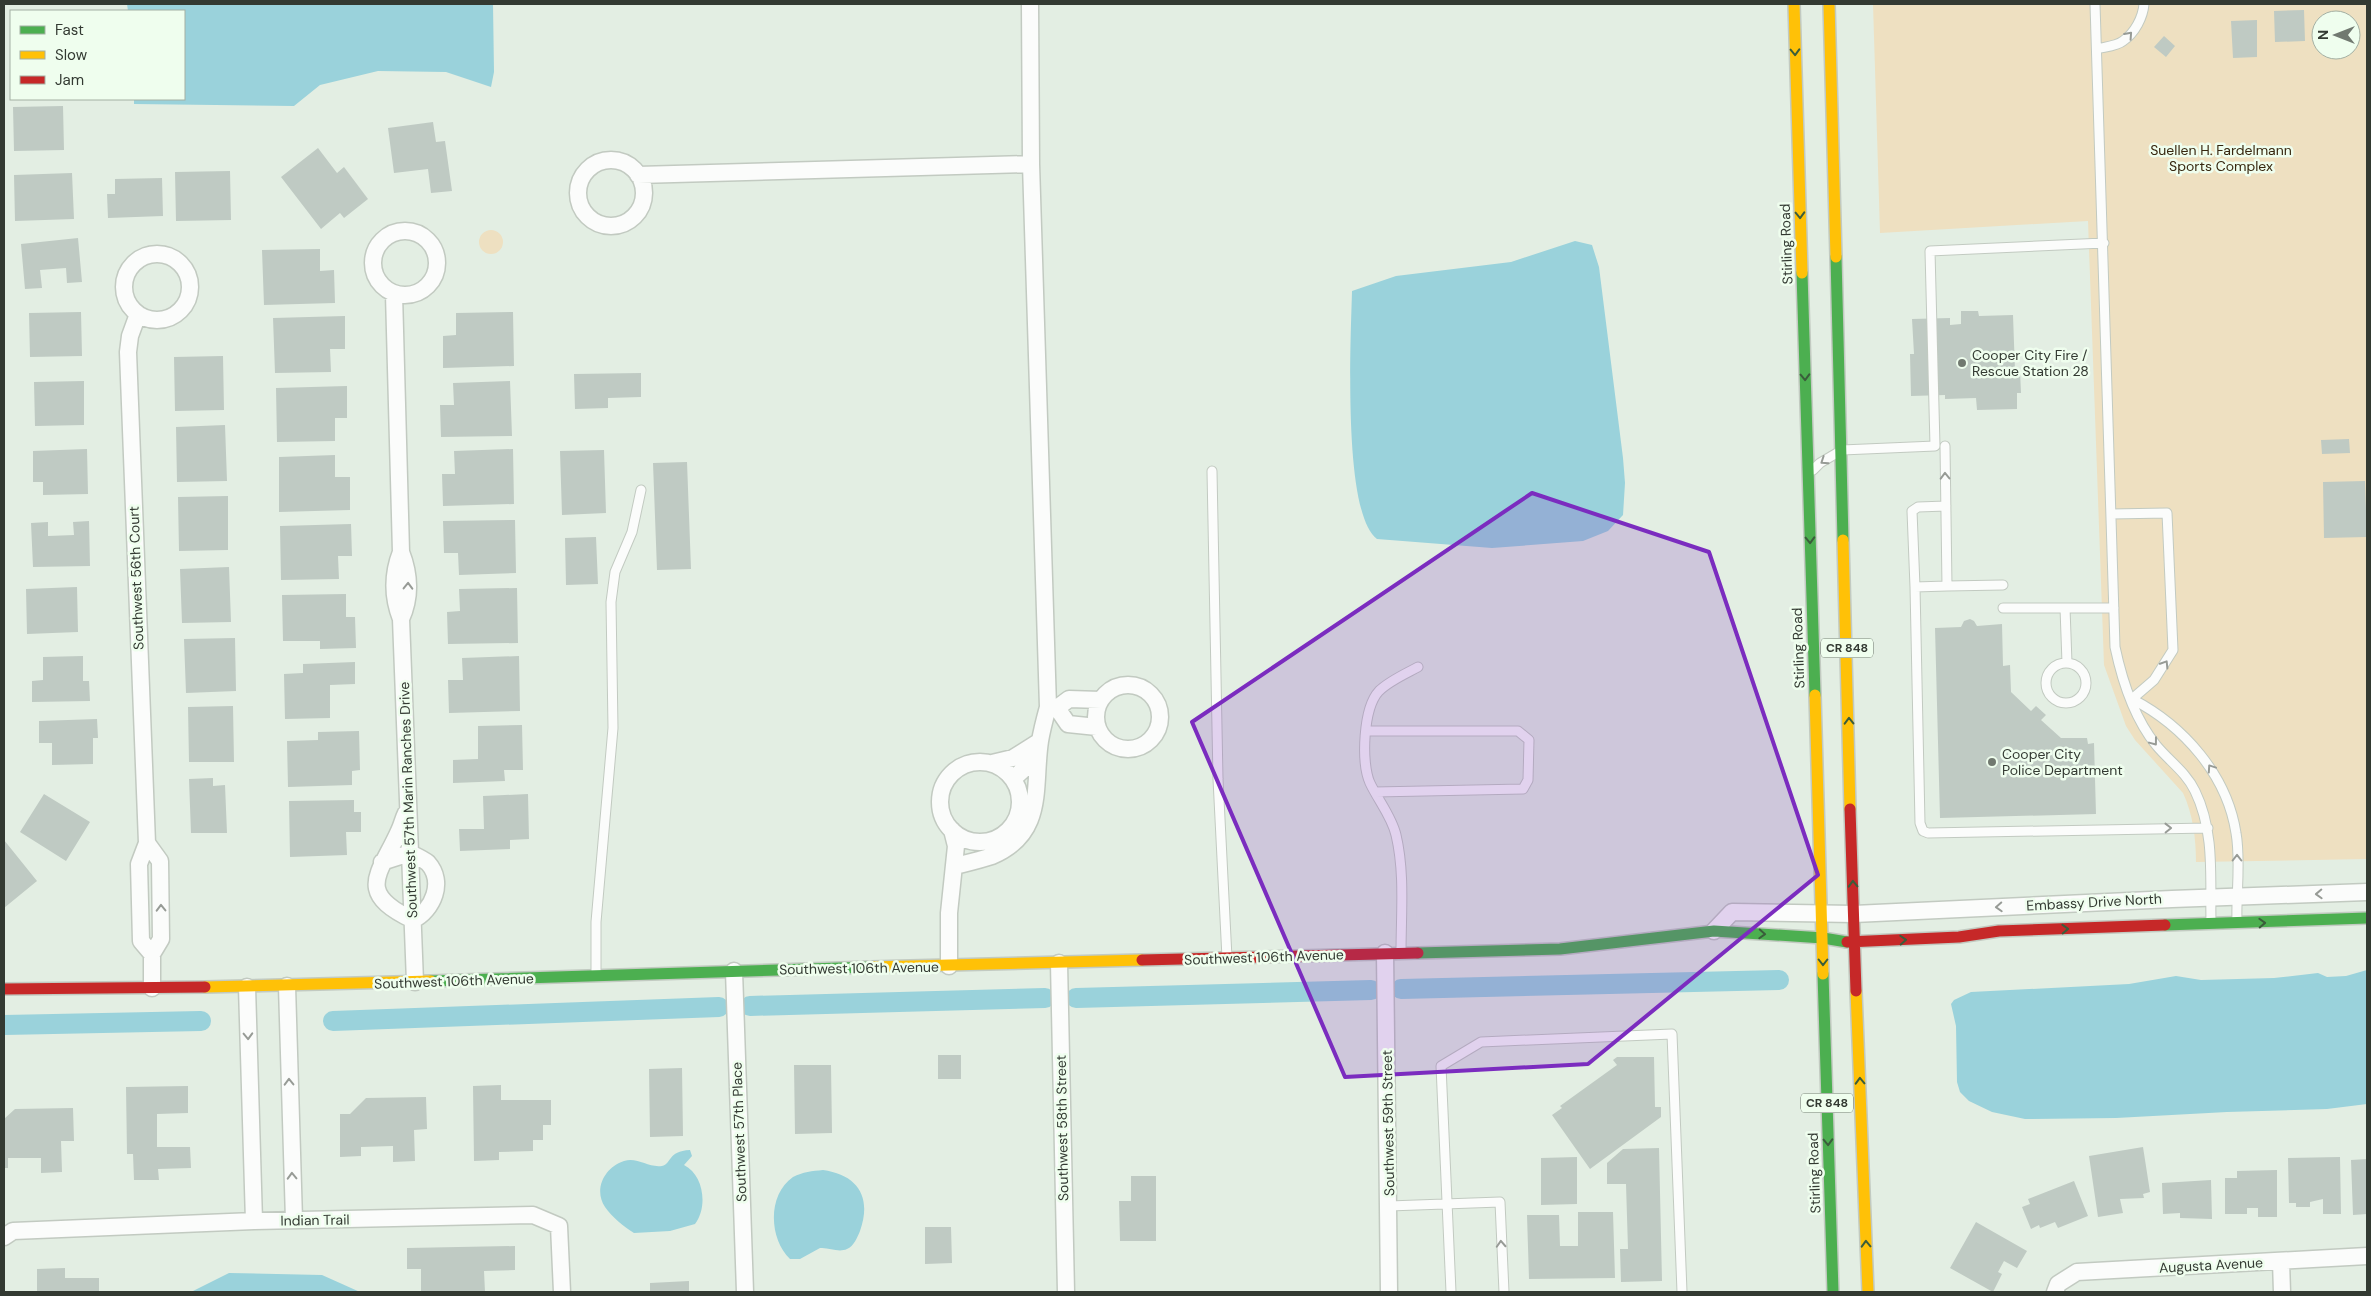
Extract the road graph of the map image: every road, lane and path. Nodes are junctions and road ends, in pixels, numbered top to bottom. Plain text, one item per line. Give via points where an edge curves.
1 (1030, 4) edge
2 (1794, 4) edge
3 (1829, 4) edge
4 (2095, 4) edge
5 (2144, 4) edge
6 (2097, 49) junction
7 (1031, 164) junction
8 (638, 175) junction
9 (2104, 243) junction
10 (394, 294) dead end
11 (138, 314) junction
12 (1944, 446) dead end
13 (1842, 450) junction
14 (1212, 471) dead end
15 (1808, 475) junction
16 (641, 490) dead end
17 (1946, 506) junction
18 (2111, 514) junction
19 (2003, 585) dead end
20 (1947, 586) junction
21 (1915, 587) junction
22 (2003, 608) dead end
23 (2065, 608) junction
24 (2114, 608) junction
25 (2067, 663) junction
26 (1418, 667) dead end
27 (2132, 699) junction
28 (1101, 700) junction
29 (1053, 708) junction
30 (1096, 726) junction
31 (1366, 730) junction
32 (1040, 741) junction
33 (992, 763) junction
34 (1013, 778) junction
35 (1375, 792) junction
36 (408, 808) junction
37 (2208, 828) junction
38 (952, 830) junction
39 (975, 842) junction
40 (410, 853) junction
41 (382, 862) junction
42 (955, 866) junction
43 (2367, 892) edge
44 (2236, 897) junction
45 (2211, 898) junction
46 (1821, 913) junction
47 (1854, 914) junction
48 (2367, 918) edge
49 (413, 920) junction
50 (2237, 924) junction
51 (2212, 925) junction
52 (1714, 932) junction
53 (1823, 938) junction
54 (1854, 942) junction
55 (1393, 953) junction
56 (1227, 958) junction
57 (1059, 963) junction
58 (950, 966) junction
59 (734, 971) junction
60 (596, 976) junction
61 (415, 982) junction
62 (287, 986) junction
63 (247, 987) junction
64 (152, 988) junction
65 (4, 990) edge
66 (1447, 1205) junction
67 (1389, 1206) junction
68 (294, 1220) junction
69 (254, 1221) junction
70 (4, 1237) edge
71 (2367, 1256) edge
72 (2281, 1261) junction
73 (2056, 1288) edge
74 (562, 1292) edge
75 (745, 1292) edge
76 (1066, 1292) edge
77 (1389, 1292) edge
78 (1452, 1292) edge
79 (1504, 1292) edge
80 (1682, 1292) edge
81 (1833, 1292) edge
82 (1868, 1292) edge
83 (2282, 1292) edge

1 - 7 street
2 -> 15 main road, Stirling Road / CR 848
3 - 13 main road, CR 848
4 - 6 lane
6 -> 5 lane via 2123,42 2143,14
6 - 9 lane
7 - 8 street
7 - 29 street
8 - 8 street via 643,196 635,216 616,226 595,222 580,206 579,185 583,175 600,162 621,162
9 - 13 lane via 1930,251 1935,446
9 - 18 lane
10 - 36 street, Southwest 57th Marin Ranches Drive via 401,552 409,581 408,601 401,619
11 - 11 street via 126,297 126,276 132,267 140,260 155,255 171,258 180,264 190,283 186,304 169,318 148,319
11 - 64 street, Southwest 56th Court via 128,352 147,843 139,864 142,941 152,954
17 -> 12 lane
13 -> 15 lane via 1820,463
47 -> 13 main road, CR 848
14 - 56 lane via 1218,778
15 -> 46 main road, Stirling Road / CR 848
16 - 60 lane via 632,532 615,572 610,602 613,728 596,922
17 - 20 lane
17 - 21 lane via 1918,507 1912,511
18 - 24 lane
27 -> 18 lane via 2154,680 2173,650 2167,513
19 - 20 lane
20 - 21 lane
21 -> 37 lane via 1920,823 1923,831
22 - 23 lane
23 - 24 lane
23 - 25 lane
24 - 27 lane via 2115,647
25 - 25 lane via 2050,672 2046,685 2052,697 2064,703 2082,697 2087,684 2079,667
26 - 31 lane via 1377,693
27 -> 37 lane via 2156,745 2180,768 2196,791
44 -> 27 lane via 2236,835 2232,812 2216,775 2185,738 2150,709
28 - 29 street via 1069,698
28 - 30 street via 1095,716
28 - 30 street via 1112,689 1122,685 1143,688 1157,704 1159,725 1148,743 1128,750 1109,744
29 - 30 street via 1068,724
29 - 32 street
31 - 35 lane via 1365,768
31 - 35 lane via 1518,731 1529,740 1528,780 1523,789
32 - 33 street via 1013,758
32 - 34 street via 1026,767
32 - 42 street via 1037,801 1027,828 993,856
33 - 34 street
33 - 38 street via 966,764 946,781 941,807 944,820
34 - 39 street via 1020,804 1014,823 1000,837
35 - 55 lane via 1395,832 1400,856
36 - 40 street, Southwest 57th Marin Ranches Drive
36 - 41 street
37 - 45 lane
38 - 39 street
38 - 42 street via 956,846
39 - 42 street
40 - 41 street
40 - 49 street, Southwest 57th Marin Ranches Drive
40 - 49 street via 426,862 436,881 430,907
41 - 49 street via 376,883 382,900 389,908
42 - 58 street via 949,912
43 -> 44 street, Embassy Drive North
44 - 45 street, Embassy Drive North
44 - 50 lane
45 -> 47 street, Embassy Drive North
45 - 51 lane
46 - 47 street, Embassy Drive North
46 - 52 street via 1732,912
46 - 53 main road, Stirling Road / CR 848
47 - 54 main road, CR 848
50 -> 48 main road, Embassy Drive North
49 - 61 street, Southwest 57th Marin Ranches Drive
50 - 51 main road, Embassy Drive North
54 -> 51 main road, Embassy Drive North via 1959,937 1999,931
52 -> 53 main road, Southwest 106th Avenue
52 - 55 main road, Southwest 106th Avenue via 1560,949
53 - 54 main road, Southwest 106th Avenue
53 -> 81 main road, Stirling Road / CR 848
82 -> 54 main road, CR 848
55 - 56 main road, Southwest 106th Avenue
55 - 67 street, Southwest 59th Street
56 - 57 main road, Southwest 106th Avenue
57 - 58 main road, Southwest 106th Avenue
57 - 76 street, Southwest 58th Street
58 - 59 main road, Southwest 106th Avenue
59 - 60 main road, Southwest 106th Avenue
59 - 75 street, Southwest 57th Place
60 - 61 main road, Southwest 106th Avenue
61 - 62 main road, Southwest 106th Avenue
62 - 63 main road, Southwest 106th Avenue
68 -> 62 street
63 - 64 main road, Southwest 106th Avenue
63 -> 69 street
64 - 65 main road, Southwest 106th Avenue
66 - 67 lane
66 - 78 lane
79 -> 66 lane via 1500,1202
66 - 80 lane via 1441,1066 1481,1042 1672,1034
67 - 77 street, Southwest 59th Street
68 - 69 street, Indian Trail
68 - 74 street, Indian Trail via 533,1215 559,1226
69 - 70 street, Indian Trail via 13,1231
71 - 72 street, Augusta Avenue
72 - 73 street, Augusta Avenue via 2077,1272
72 - 83 street

